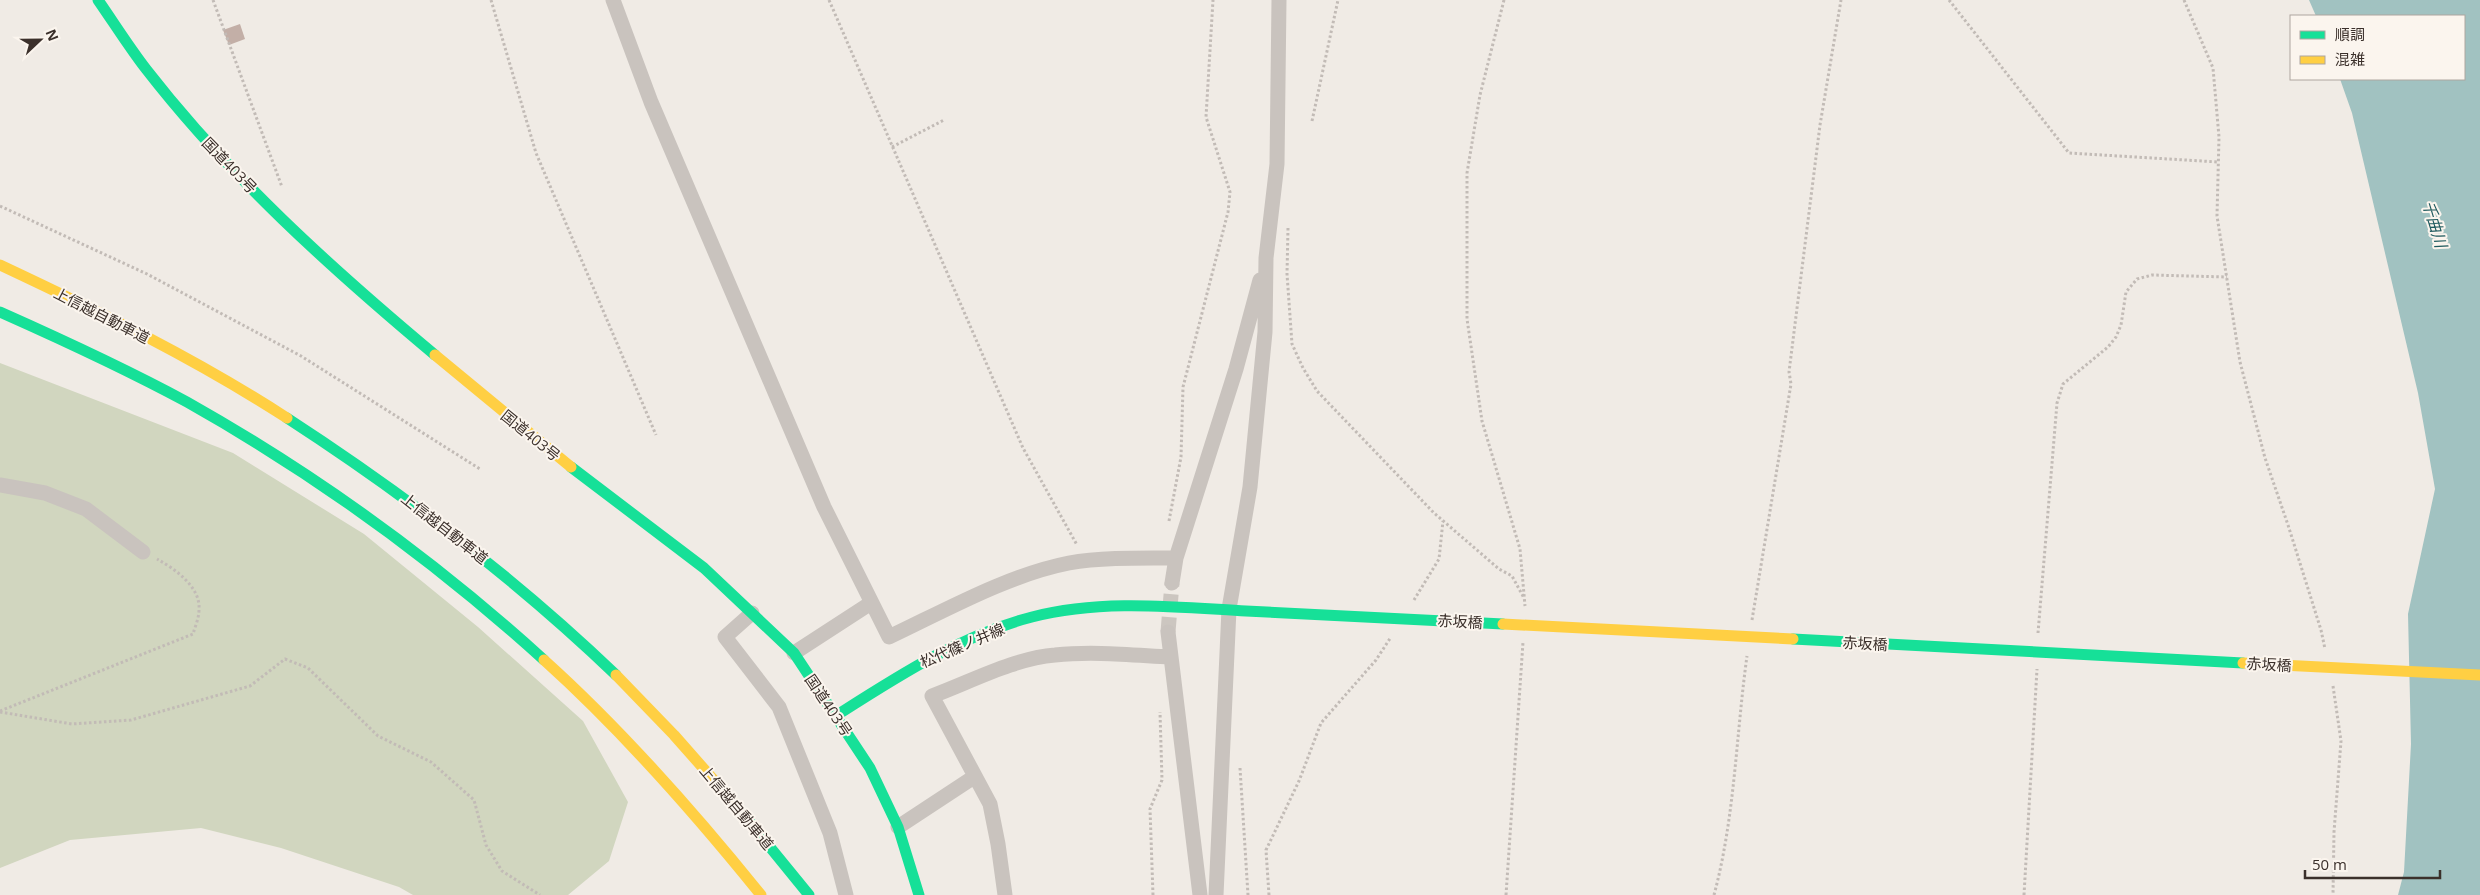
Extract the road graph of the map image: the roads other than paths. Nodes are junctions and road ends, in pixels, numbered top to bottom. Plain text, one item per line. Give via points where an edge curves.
1 (98, 0) edge
2 (613, 0) edge
3 (1279, 0) edge
4 (1266, 258) junction
5 (0, 265) edge
6 (0, 312) edge
7 (0, 485) edge
8 (144, 552) road end
9 (1176, 558) junction
10 (1172, 583) tunnel mouth
11 (871, 603) junction
12 (1229, 609) junction
13 (1250, 610) joint
14 (752, 613) junction
15 (1168, 632) tunnel mouth
16 (794, 653) junction
17 (1170, 657) junction
18 (2480, 675) edge
19 (836, 715) junction
20 (974, 777) junction
21 (898, 827) junction
22 (760, 895) edge
23 (809, 895) edge
24 (846, 895) edge
25 (919, 895) edge
26 (1005, 895) edge
27 (1200, 895) edge
28 (1216, 895) edge

1 - 14 main road, 国道403号 via 145,68 190,123 243,180 355,288 538,441 704,568
2 - 11 street via 651,102 824,507
3 - 4 street via 1277,164
4 - 9 street via 1236,369
4 - 12 street via 1265,332 1250,487
5 - 23 main road, 上信越自動車道 via 103,315 289,418 442,523 517,584 641,700 714,778
6 - 22 main road via 79,347 188,403 275,454 421,556 495,616 630,743 687,805
7 - 8 street via 45,493 86,509
9 - 10 street
9 - 11 street via 1069,563 999,585 889,637
11 - 16 street
12 - 13 main road, 松代篠ノ井線
12 - 19 main road, 松代篠ノ井線 via 1157,606 1063,610 995,628 910,667
12 - 28 street
13 - 18 main road, 赤坂橋
14 - 16 main road, 国道403号
14 - 24 street via 725,637 779,707 830,833
15 - 17 street
16 - 19 main road, 国道403号
17 - 20 street via 1054,655 1013,665 932,696
17 - 27 street
19 - 21 main road, 国道403号 via 870,768
20 - 21 street
20 - 26 street via 990,804
21 - 25 main road, 国道403号

